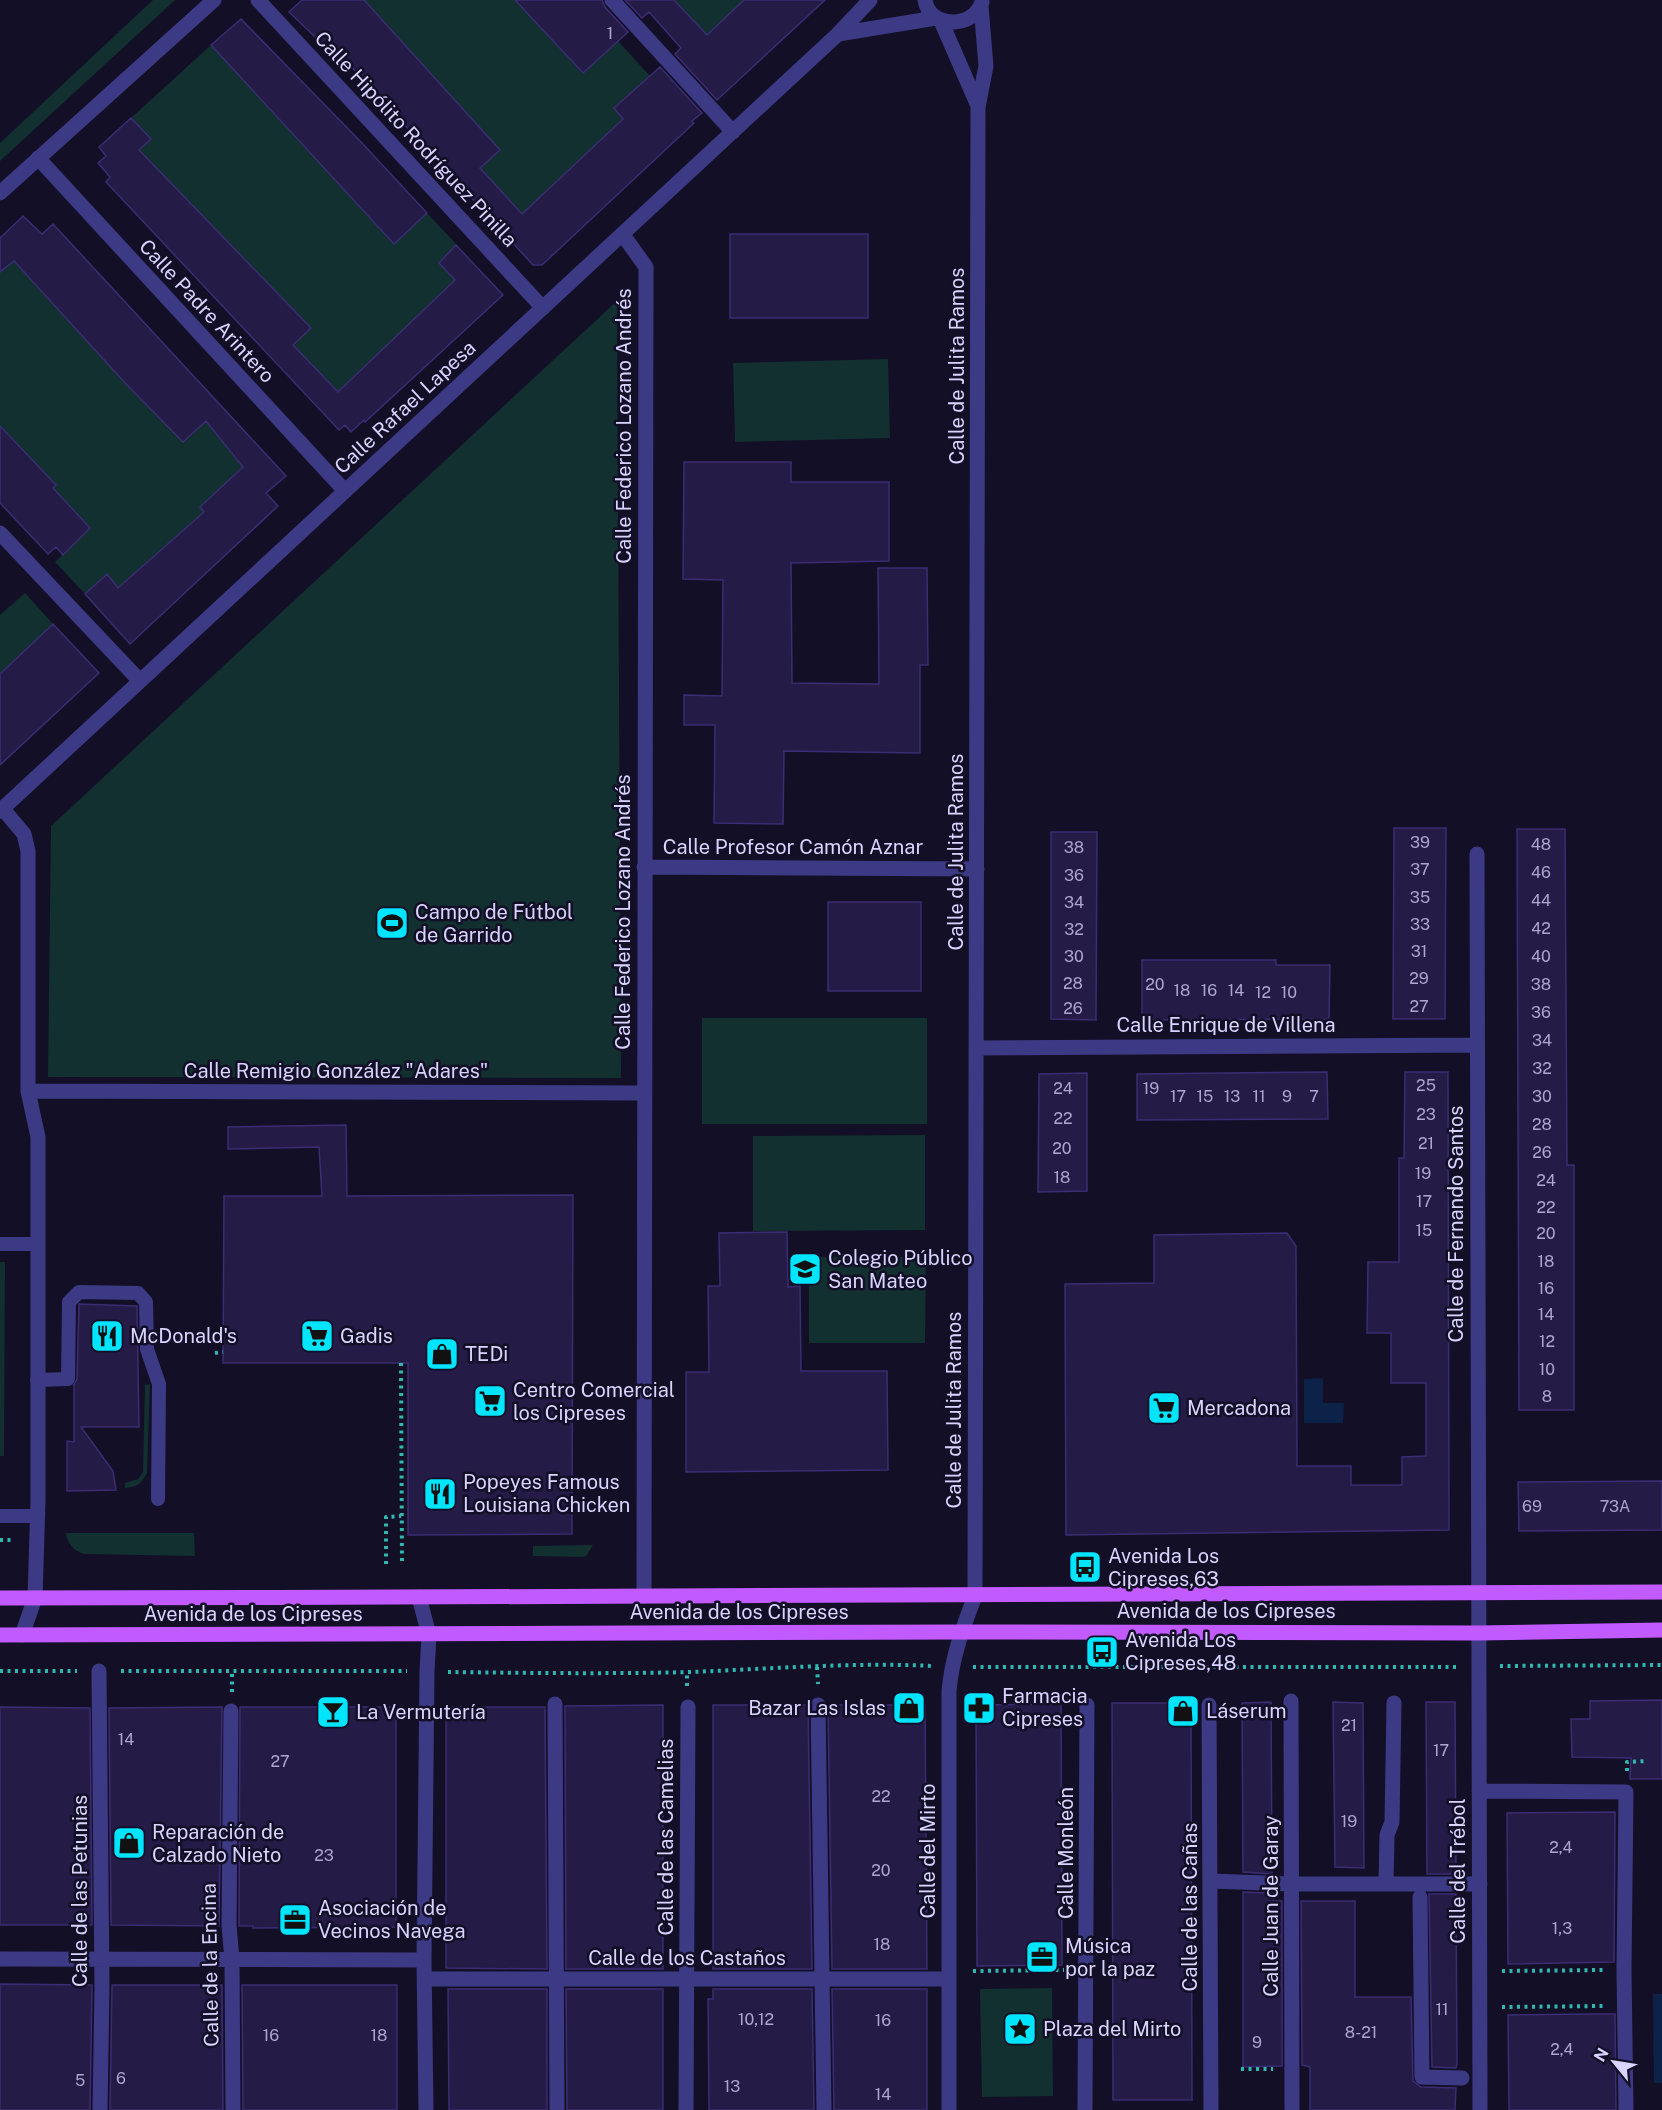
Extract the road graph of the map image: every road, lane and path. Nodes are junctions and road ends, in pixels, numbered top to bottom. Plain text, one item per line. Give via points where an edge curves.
1 (214, 0) edge
2 (258, 0) edge
3 (612, 0) edge
4 (870, 0) edge
5 (925, 0) edge
6 (981, 3) edge
7 (938, 19) junction
8 (838, 34) junction
9 (978, 107) junction
10 (733, 132) junction
11 (38, 158) junction
12 (0, 194) edge
13 (623, 235) junction
14 (543, 308) junction
15 (345, 491) junction
16 (0, 533) edge
17 (140, 681) junction
18 (1, 810) edge
19 (1477, 854) dead end
20 (644, 867) junction
21 (977, 869) junction
22 (1477, 1045) junction
23 (976, 1048) junction
24 (28, 1091) junction
25 (644, 1093) junction
26 (0, 1244) edge
27 (37, 1244) junction
28 (223, 1352) dead end
29 (215, 1353) dead end
30 (401, 1363) dead end
31 (37, 1380) junction
32 (158, 1499) dead end
33 (0, 1516) edge
34 (38, 1516) junction
35 (401, 1516) junction
36 (0, 1540) edge
37 (11, 1540) dead end
38 (386, 1564) dead end
39 (402, 1564) dead end
40 (1662, 1592) edge
41 (1478, 1593) junction
42 (644, 1596) junction
43 (975, 1596) junction
44 (0, 1598) edge
45 (35, 1598) junction
46 (418, 1598) junction
47 (1662, 1630) edge
48 (961, 1632) junction
49 (1479, 1633) junction
50 (0, 1635) edge
51 (22, 1635) junction
52 (429, 1635) junction
53 (1662, 1665) edge
54 (1479, 1666) junction
55 (951, 1667) junction
56 (0, 1671) edge
57 (99, 1671) junction
58 (427, 1671) junction
59 (1291, 1701) dead end
60 (1394, 1703) dead end
61 (555, 1704) dead end
62 (819, 1705) dead end
63 (1088, 1705) dead end
64 (1209, 1705) dead end
65 (687, 1707) dead end
66 (231, 1711) dead end
67 (1647, 1761) dead end
68 (1627, 1762) dead end
69 (1479, 1791) junction
70 (1211, 1881) junction
71 (1292, 1884) junction
72 (1386, 1884) junction
73 (1480, 1884) junction
74 (1420, 1897) dead end
75 (0, 1959) edge
76 (101, 1960) junction
77 (232, 1960) junction
78 (424, 1960) junction
79 (1064, 1970) dead end
80 (1624, 1970) junction
81 (973, 1971) dead end
82 (1502, 1971) dead end
83 (426, 1979) junction
84 (556, 1979) junction
85 (687, 1979) junction
86 (823, 1979) junction
87 (948, 1979) junction
88 (1625, 2005) junction
89 (1502, 2007) dead end
90 (1240, 2069) dead end
91 (1276, 2069) dead end
92 (1462, 2078) dead end
93 (100, 2110) edge
94 (234, 2110) edge
95 (426, 2110) edge
96 (557, 2110) edge
97 (686, 2110) edge
98 (824, 2110) edge
99 (949, 2110) edge
100 (1085, 2110) edge
101 (1211, 2110) edge
102 (1292, 2110) edge
103 (1480, 2110) edge
104 (1626, 2110) edge

1 - 11 street
2 - 14 street, Calle Hipólito Rodríguez Pinilla
3 - 10 street
4 - 8 street, Calle Rafael Lapesa
5 - 7 street, Calle de Julita Ramos
6 - 7 street via 964,21
6 - 9 street, Calle de Julita Ramos via 986,66
7 - 8 street
7 - 9 street, Calle de Julita Ramos
8 - 10 street, Calle Rafael Lapesa
9 - 21 street, Calle de Julita Ramos
10 - 13 street, Calle Rafael Lapesa
11 - 12 street
11 - 15 street, Calle Padre Arintero
13 - 14 street, Calle Rafael Lapesa
13 - 20 street, Calle Federico Lozano Andrés via 646,267
14 - 15 street, Calle Rafael Lapesa
15 - 17 street, Calle Rafael Lapesa
16 - 17 street
17 - 18 street, Calle Rafael Lapesa
18 - 24 street via 24,834 28,851
19 - 22 street, Calle de Fernando Santos
20 - 21 street, Calle Profesor Camón Aznar
20 - 25 street, Calle Federico Lozano Andrés
21 - 23 street, Calle de Julita Ramos
22 - 23 street, Calle Enrique de Villena
22 - 41 street, Calle de Fernando Santos
23 - 43 street, Calle de Julita Ramos
24 - 25 street, Calle Remigio González "Adares"
24 - 27 street via 38,1137
25 - 42 street, Calle Federico Lozano Andrés
26 - 27 lane
27 - 31 street
28 - 29 path
30 - 35 path
31 - 32 lane via 68,1379 69,1302 79,1292 138,1293 146,1302 147,1349 159,1384
31 - 34 street
33 - 34 lane
34 - 45 street
35 - 38 path via 386,1517
35 - 39 path
36 - 37 path
40 - 41 main road, Avenida de los Cipreses
41 - 43 main road, Avenida de los Cipreses
41 - 49 street
42 - 43 main road, Avenida de los Cipreses
42 - 46 main road, Avenida de los Cipreses
43 - 48 street, Calle del Mirto
44 - 45 main road, Avenida de los Cipreses
45 - 46 main road, Avenida de los Cipreses
45 - 51 street
46 - 52 street
47 - 49 main road, Avenida de los Cipreses
48 - 49 main road, Avenida de los Cipreses
48 - 52 main road, Avenida de los Cipreses
48 - 55 street, Calle del Mirto
49 - 54 street, Calle del Trébol
50 - 51 main road, Avenida de los Cipreses
51 - 52 main road, Avenida de los Cipreses
52 - 58 street
53 - 54 path
54 - 55 path
54 - 69 street, Calle del Trébol
55 - 58 path via 894,1664 687,1672
55 - 87 street, Calle del Mirto
56 - 57 path
57 - 58 path
57 - 76 street, Calle de las Petunias
58 - 78 street
59 - 71 street, Calle Juan de Garay
60 - 72 street via 1392,1822 1387,1835
61 - 84 street
62 - 86 street
63 - 100 street, Calle Monleón
64 - 70 street, Calle de las Cañas
65 - 85 street, Calle de las Camelias
66 - 77 street, Calle de la Encina
67 - 68 path
69 - 73 street, Calle del Trébol
69 - 80 street via 1626,1792
70 - 71 street
70 - 101 street, Calle de las Cañas
71 - 72 street
71 - 102 street, Calle Juan de Garay
72 - 73 street
73 - 103 street, Calle del Trébol
74 - 92 street via 1422,2078
75 - 76 street
76 - 77 street
76 - 93 street, Calle de las Petunias
77 - 78 street
77 - 94 street, Calle de la Encina
78 - 83 street
79 - 81 path
80 - 82 path
80 - 88 street
83 - 84 street, Calle de los Castaños
83 - 95 street
84 - 85 street, Calle de los Castaños
84 - 96 street
85 - 86 street, Calle de los Castaños
85 - 97 street, Calle de las Camelias
86 - 87 street, Calle de los Castaños
86 - 98 street
87 - 99 street, Calle del Mirto
88 - 89 path
88 - 104 street
90 - 91 path

